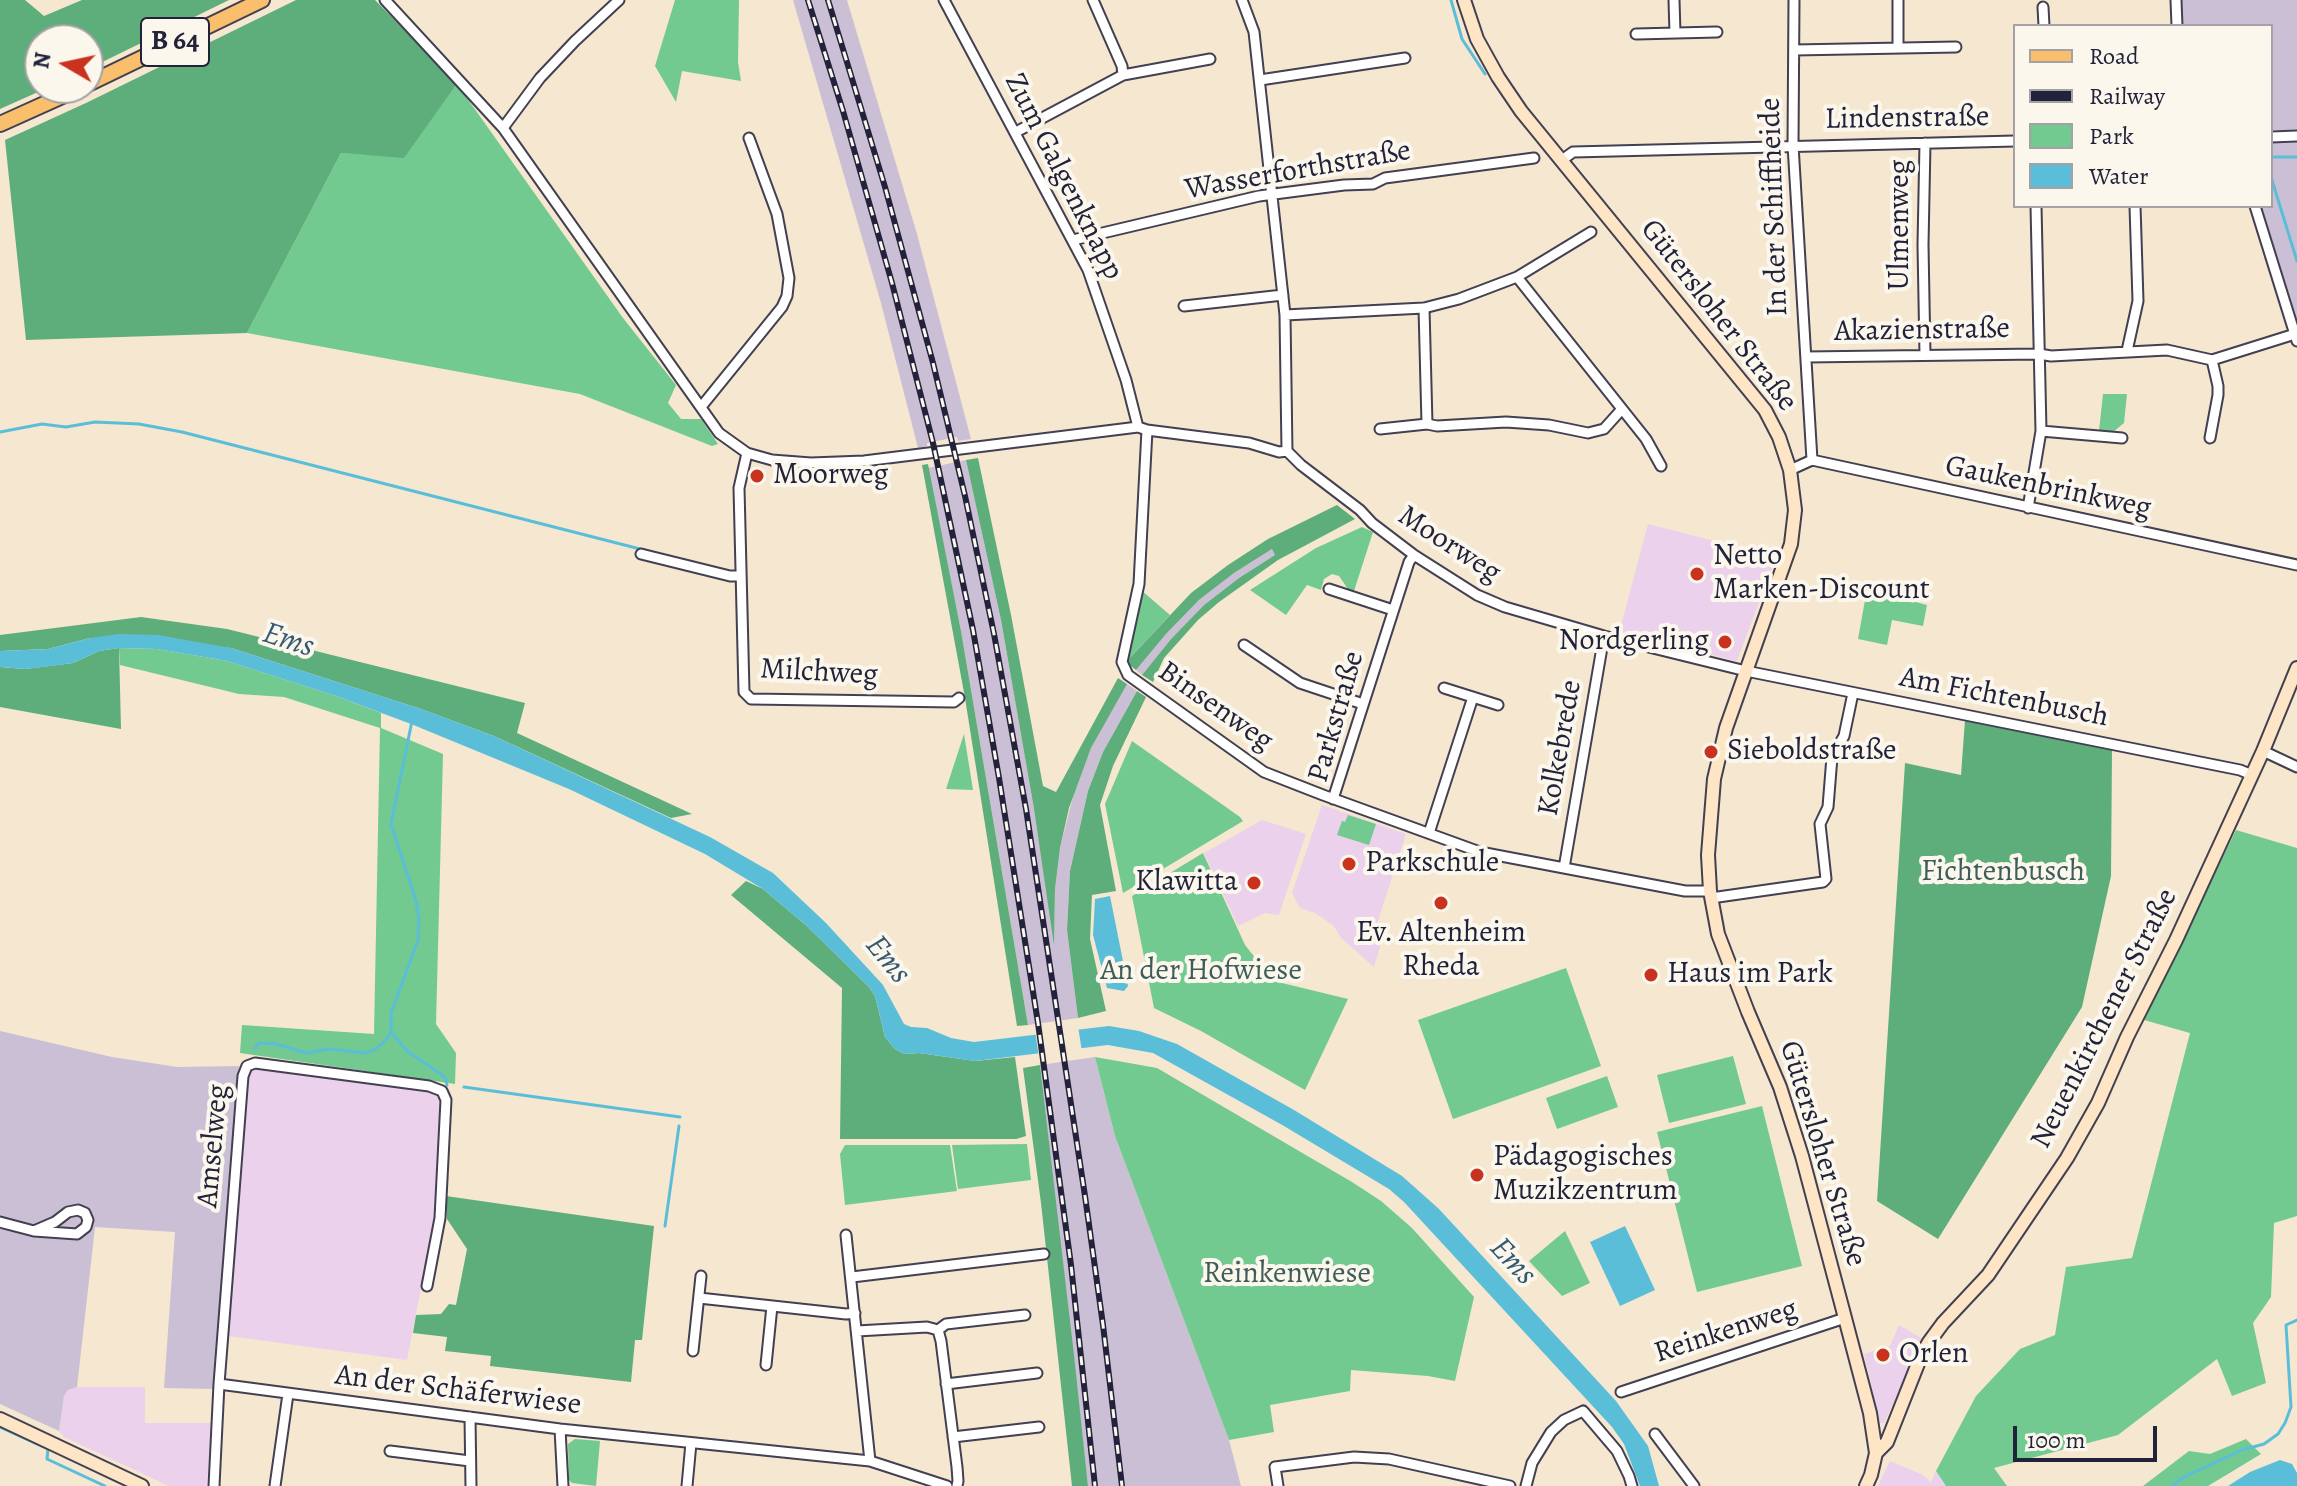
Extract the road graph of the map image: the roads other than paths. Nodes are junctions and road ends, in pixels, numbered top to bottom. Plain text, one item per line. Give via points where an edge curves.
1 (262, 0) edge
2 (385, 0) edge
3 (619, 0) edge
4 (944, 0) edge
5 (1093, 0) edge
6 (1242, 0) edge
7 (1464, 0) edge
8 (1674, 0) edge
9 (1794, 0) edge
10 (1898, 0) edge
11 (2176, 0) edge
12 (2043, 7) dead end
13 (2044, 24) edge
14 (2177, 24) edge
15 (1717, 32) dead end
16 (1675, 33) junction
17 (1636, 34) dead end
18 (1956, 47) dead end
19 (1898, 48) junction
20 (1794, 50) junction
21 (1405, 58) dead end
22 (1210, 59) dead end
23 (1123, 75) junction
24 (104, 76) edge
25 (1260, 80) junction
26 (44, 104) edge
27 (0, 124) edge
28 (503, 128) junction
29 (1016, 132) junction
30 (2297, 136) edge
31 (2273, 137) edge
32 (749, 138) dead end
33 (2013, 141) edge
34 (1925, 143) junction
35 (1793, 145) junction
36 (1534, 158) dead end
37 (1562, 160) junction
38 (1271, 195) junction
39 (2036, 208) edge
40 (2135, 208) edge
41 (2256, 208) edge
42 (1591, 232) dead end
43 (1073, 240) junction
44 (1517, 277) junction
45 (1283, 295) junction
46 (1184, 306) dead end
47 (1424, 308) junction
48 (1285, 315) junction
49 (2296, 338) edge
50 (2127, 351) junction
51 (2039, 354) junction
52 (1925, 355) junction
53 (1806, 357) junction
54 (2212, 360) junction
55 (701, 407) junction
56 (1622, 409) junction
57 (1427, 424) junction
58 (1143, 429) junction
59 (1380, 429) dead end
60 (2041, 431) junction
61 (2122, 438) dead end
62 (2210, 438) dead end
63 (1287, 451) junction
64 (747, 453) junction
65 (1812, 460) junction
66 (1661, 466) dead end
67 (1790, 470) junction
68 (2028, 508) junction
69 (641, 554) dead end
70 (1414, 555) junction
71 (2297, 565) edge
72 (740, 576) junction
73 (1329, 589) dead end
74 (1393, 610) junction
75 (1604, 636) junction
76 (1244, 645) dead end
77 (2297, 668) edge
78 (1746, 671) junction
79 (1444, 688) dead end
80 (1853, 693) junction
81 (1473, 697) junction
82 (959, 698) dead end
83 (1363, 704) junction
84 (1498, 705) dead end
85 (2263, 751) junction
86 (2297, 767) edge
87 (2252, 775) junction
88 (1333, 799) junction
89 (1429, 833) junction
90 (1564, 868) junction
91 (1711, 894) junction
92 (0, 1222) edge
93 (34, 1231) junction
94 (846, 1235) dead end
95 (1044, 1254) dead end
96 (701, 1276) dead end
97 (852, 1277) junction
98 (427, 1286) dead end
99 (699, 1298) junction
100 (772, 1306) junction
101 (855, 1313) junction
102 (1025, 1315) dead end
103 (1845, 1318) junction
104 (938, 1330) junction
105 (857, 1331) junction
106 (693, 1351) dead end
107 (766, 1365) dead end
108 (1037, 1373) dead end
109 (219, 1384) junction
110 (946, 1384) junction
111 (1621, 1392) dead end
112 (288, 1394) junction
113 (470, 1417) junction
114 (0, 1419) edge
115 (1039, 1427) dead end
116 (560, 1429) junction
117 (1655, 1434) dead end
118 (953, 1437) junction
119 (691, 1443) junction
120 (390, 1451) dead end
121 (1876, 1453) junction
122 (470, 1461) junction
123 (870, 1461) junction
124 (215, 1485) edge
125 (142, 1486) edge
126 (275, 1486) edge
127 (471, 1486) edge
128 (563, 1486) edge
129 (687, 1486) edge
130 (947, 1486) edge
131 (957, 1486) edge
132 (1278, 1486) edge
133 (1510, 1486) edge
134 (1526, 1486) edge
135 (1632, 1486) edge
136 (1694, 1486) edge
137 (1866, 1486) edge

1 - 24 main road, B 64
2 - 28 street
3 - 28 street via 540,78
4 - 29 street, Zum Galgenknapp
5 - 23 street
6 - 25 street via 1254,32
7 - 37 main road, Gütersloher Straße via 1498,77
8 - 16 street
9 - 20 street, In der Schiffheide
10 - 19 street
11 - 14 street
12 - 13 street
15 - 16 street
16 - 17 street
18 - 19 street
19 - 20 street
20 - 35 street, In der Schiffheide
21 - 25 street
22 - 23 street
23 - 29 street
25 - 38 street
26 - 27 main road
28 - 55 street
29 - 43 street, Zum Galgenknapp
30 - 31 street
32 - 55 street via 777,214 789,278 787,296
33 - 34 street, Lindenstraße
34 - 35 street, Lindenstraße
34 - 52 street, Ulmenweg
35 - 37 street, Lindenstraße via 1573,152
35 - 53 street, In der Schiffheide
36 - 38 street, Wasserforthstraße
37 - 67 main road, Gütersloher Straße via 1765,410
38 - 43 street, Wasserforthstraße
38 - 45 street
39 - 51 street
40 - 50 street via 2138,301
41 - 49 street
42 - 44 street
43 - 58 street, Zum Galgenknapp
44 - 47 street
44 - 56 street
45 - 46 street
45 - 48 street
47 - 48 street
47 - 57 street
48 - 63 street
49 - 54 street
50 - 51 street, Akazienstraße
50 - 54 street, Akazienstraße via 2167,350
51 - 52 street, Akazienstraße
51 - 60 street
52 - 53 street, Akazienstraße
53 - 65 street, In der Schiffheide
54 - 62 street via 2218,395
55 - 64 street via 719,433
56 - 57 street via 1604,429 1588,433 1506,422
56 - 66 street
57 - 59 street
58 - 63 street
58 - 64 street via 864,461 811,463
58 - 88 street, Binsenweg via 1139,584 1122,662 1128,675 1264,772
60 - 61 street
60 - 68 street
63 - 70 street, Moorweg
64 - 72 street, Milchweg via 739,488
65 - 67 street
65 - 68 street, Gaukenbrinkweg
67 - 78 main road, Gütersloher Straße via 1795,510 1791,544
68 - 71 street, Gaukenbrinkweg
69 - 72 street
70 - 74 street, Parkstraße
70 - 75 street, Moorweg via 1496,604
72 - 82 street, Milchweg via 744,692 751,699
73 - 74 street
74 - 83 street, Parkstraße
75 - 78 street, Moorweg
75 - 90 street, Kolkebrede
76 - 83 street via 1300,683
77 - 85 main road, Neuenkirchener Straße
78 - 80 street, Am Fichtenbusch
78 - 91 main road, Gütersloher Straße via 1714,779 1708,855
79 - 81 street
80 - 87 street, Am Fichtenbusch
80 - 91 street via 1844,736 1832,757 1828,807 1820,824 1826,879
81 - 84 street
81 - 89 street
83 - 88 street, Parkstraße
85 - 86 street
85 - 87 main road, Neuenkirchener Straße
87 - 121 main road, Neuenkirchener Straße via 2098,1103 1988,1275 1929,1342 1887,1442
88 - 89 street, Parkstraße
89 - 90 street, Parkstraße via 1480,852
90 - 91 street, Parkstraße
91 - 103 main road, Gütersloher Straße via 1718,934 1802,1156
92 - 93 street
93 - 93 street via 77,1234 88,1220 78,1210 68,1212
94 - 97 street
95 - 97 street
96 - 99 street
97 - 101 street
98 - 109 street, Amselweg via 440,1218 446,1100 442,1091 247,1066
99 - 100 street
99 - 106 street
100 - 101 street
100 - 107 street
101 - 105 street
102 - 104 street via 946,1324
103 - 111 street, Reinkenweg
103 - 121 main road, Gütersloher Straße
104 - 105 street
104 - 110 street
105 - 123 street
108 - 110 street
109 - 112 street, An der Schäferwiese
109 - 124 street, Amselweg
110 - 118 street
112 - 113 street, An der Schäferwiese
112 - 126 street
113 - 116 street, An der Schäferwiese
113 - 122 street
114 - 125 main road
115 - 118 street
116 - 119 street, An der Schäferwiese
116 - 128 street
117 - 136 street
118 - 131 street
119 - 123 street, An der Schäferwiese
119 - 129 street
120 - 122 street
121 - 137 main road, Gütersloher Straße
122 - 127 street
123 - 130 street, An der Schäferwiese
132 - 133 street via 1275,1467 1354,1457 1389,1459
134 - 135 street via 1532,1463 1551,1432 1583,1411 1617,1451

